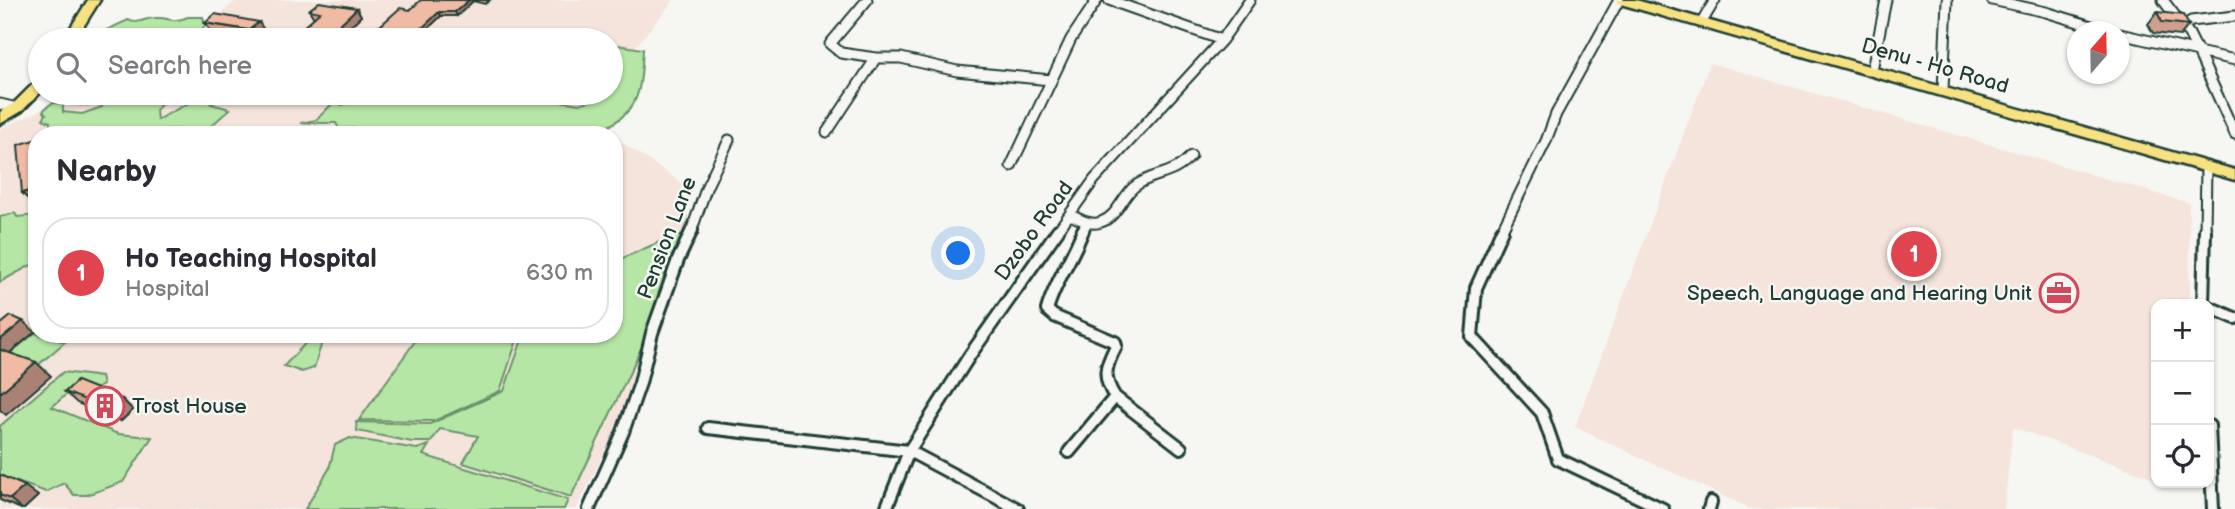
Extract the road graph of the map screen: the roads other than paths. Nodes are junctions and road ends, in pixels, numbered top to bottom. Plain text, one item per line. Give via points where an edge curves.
1 (94, 0) edge
2 (867, 0) edge
3 (1097, 0) edge
4 (1109, 0) edge
5 (1250, 0) edge
6 (1621, 0) edge
7 (1715, 0) edge
8 (1886, 0) edge
9 (1947, 0) edge
10 (1992, 0) edge
11 (2163, 0) edge
12 (2235, 16) edge
13 (2075, 21) edge
14 (1702, 22) junction
15 (2183, 27) junction
16 (76, 28) edge
17 (2130, 37) edge
18 (1222, 40) junction
19 (2198, 52) junction
20 (876, 58) junction
21 (2235, 60) edge
22 (1872, 70) junction
23 (1051, 80) junction
24 (1943, 90) junction
25 (28, 97) edge
26 (0, 104) edge
27 (17, 108) junction
28 (0, 119) edge
29 (827, 132) dead end
30 (2235, 134) edge
31 (729, 140) dead end
32 (1192, 156) dead end
33 (1011, 166) dead end
34 (2206, 167) junction
35 (2235, 175) edge
36 (1070, 215) junction
37 (1086, 222) junction
38 (2203, 299) edge
39 (2214, 309) edge
40 (2235, 318) edge
41 (1115, 397) junction
42 (708, 428) dead end
43 (1181, 448) dead end
44 (909, 450) junction
45 (1069, 452) dead end
46 (2212, 488) edge
47 (589, 509) edge
48 (886, 509) edge
49 (1018, 509) edge
50 (1663, 509) edge
51 (2213, 509) edge

1 - 16 main road
2 - 20 street via 830,44 841,53
3 - 23 street
4 - 18 street
5 - 18 street, Dzobo Road
6 - 14 main road, Denu - Ho Road
6 - 50 street via 1556,114 1492,249 1476,288 1472,337 1542,413 1558,458
7 - 14 street
8 - 22 street
9 - 24 street
10 - 13 street
11 - 15 street
12 - 15 street via 2191,21
14 - 22 main road, Denu - Ho Road
15 - 19 street
17 - 19 street
18 - 36 street, Dzobo Road via 1094,180
19 - 21 street
19 - 30 street
20 - 23 street
20 - 29 street
22 - 24 main road, Denu - Ho Road
23 - 33 street
24 - 34 main road, Denu - Ho Road
25 - 27 main road
26 - 27 street
27 - 28 main road
31 - 47 street, Pension Lane via 678,260 623,432
32 - 37 street via 1179,171 1143,179 1131,188 1106,221
34 - 35 main road, Denu - Ho Road
34 - 38 street
36 - 37 street
36 - 44 street, Dzobo Road
37 - 41 street via 1047,310 1115,342 1102,370
39 - 40 street
41 - 43 street
41 - 45 street
42 - 44 street
44 - 48 street, Dzobo Road
44 - 49 street
46 - 51 street

